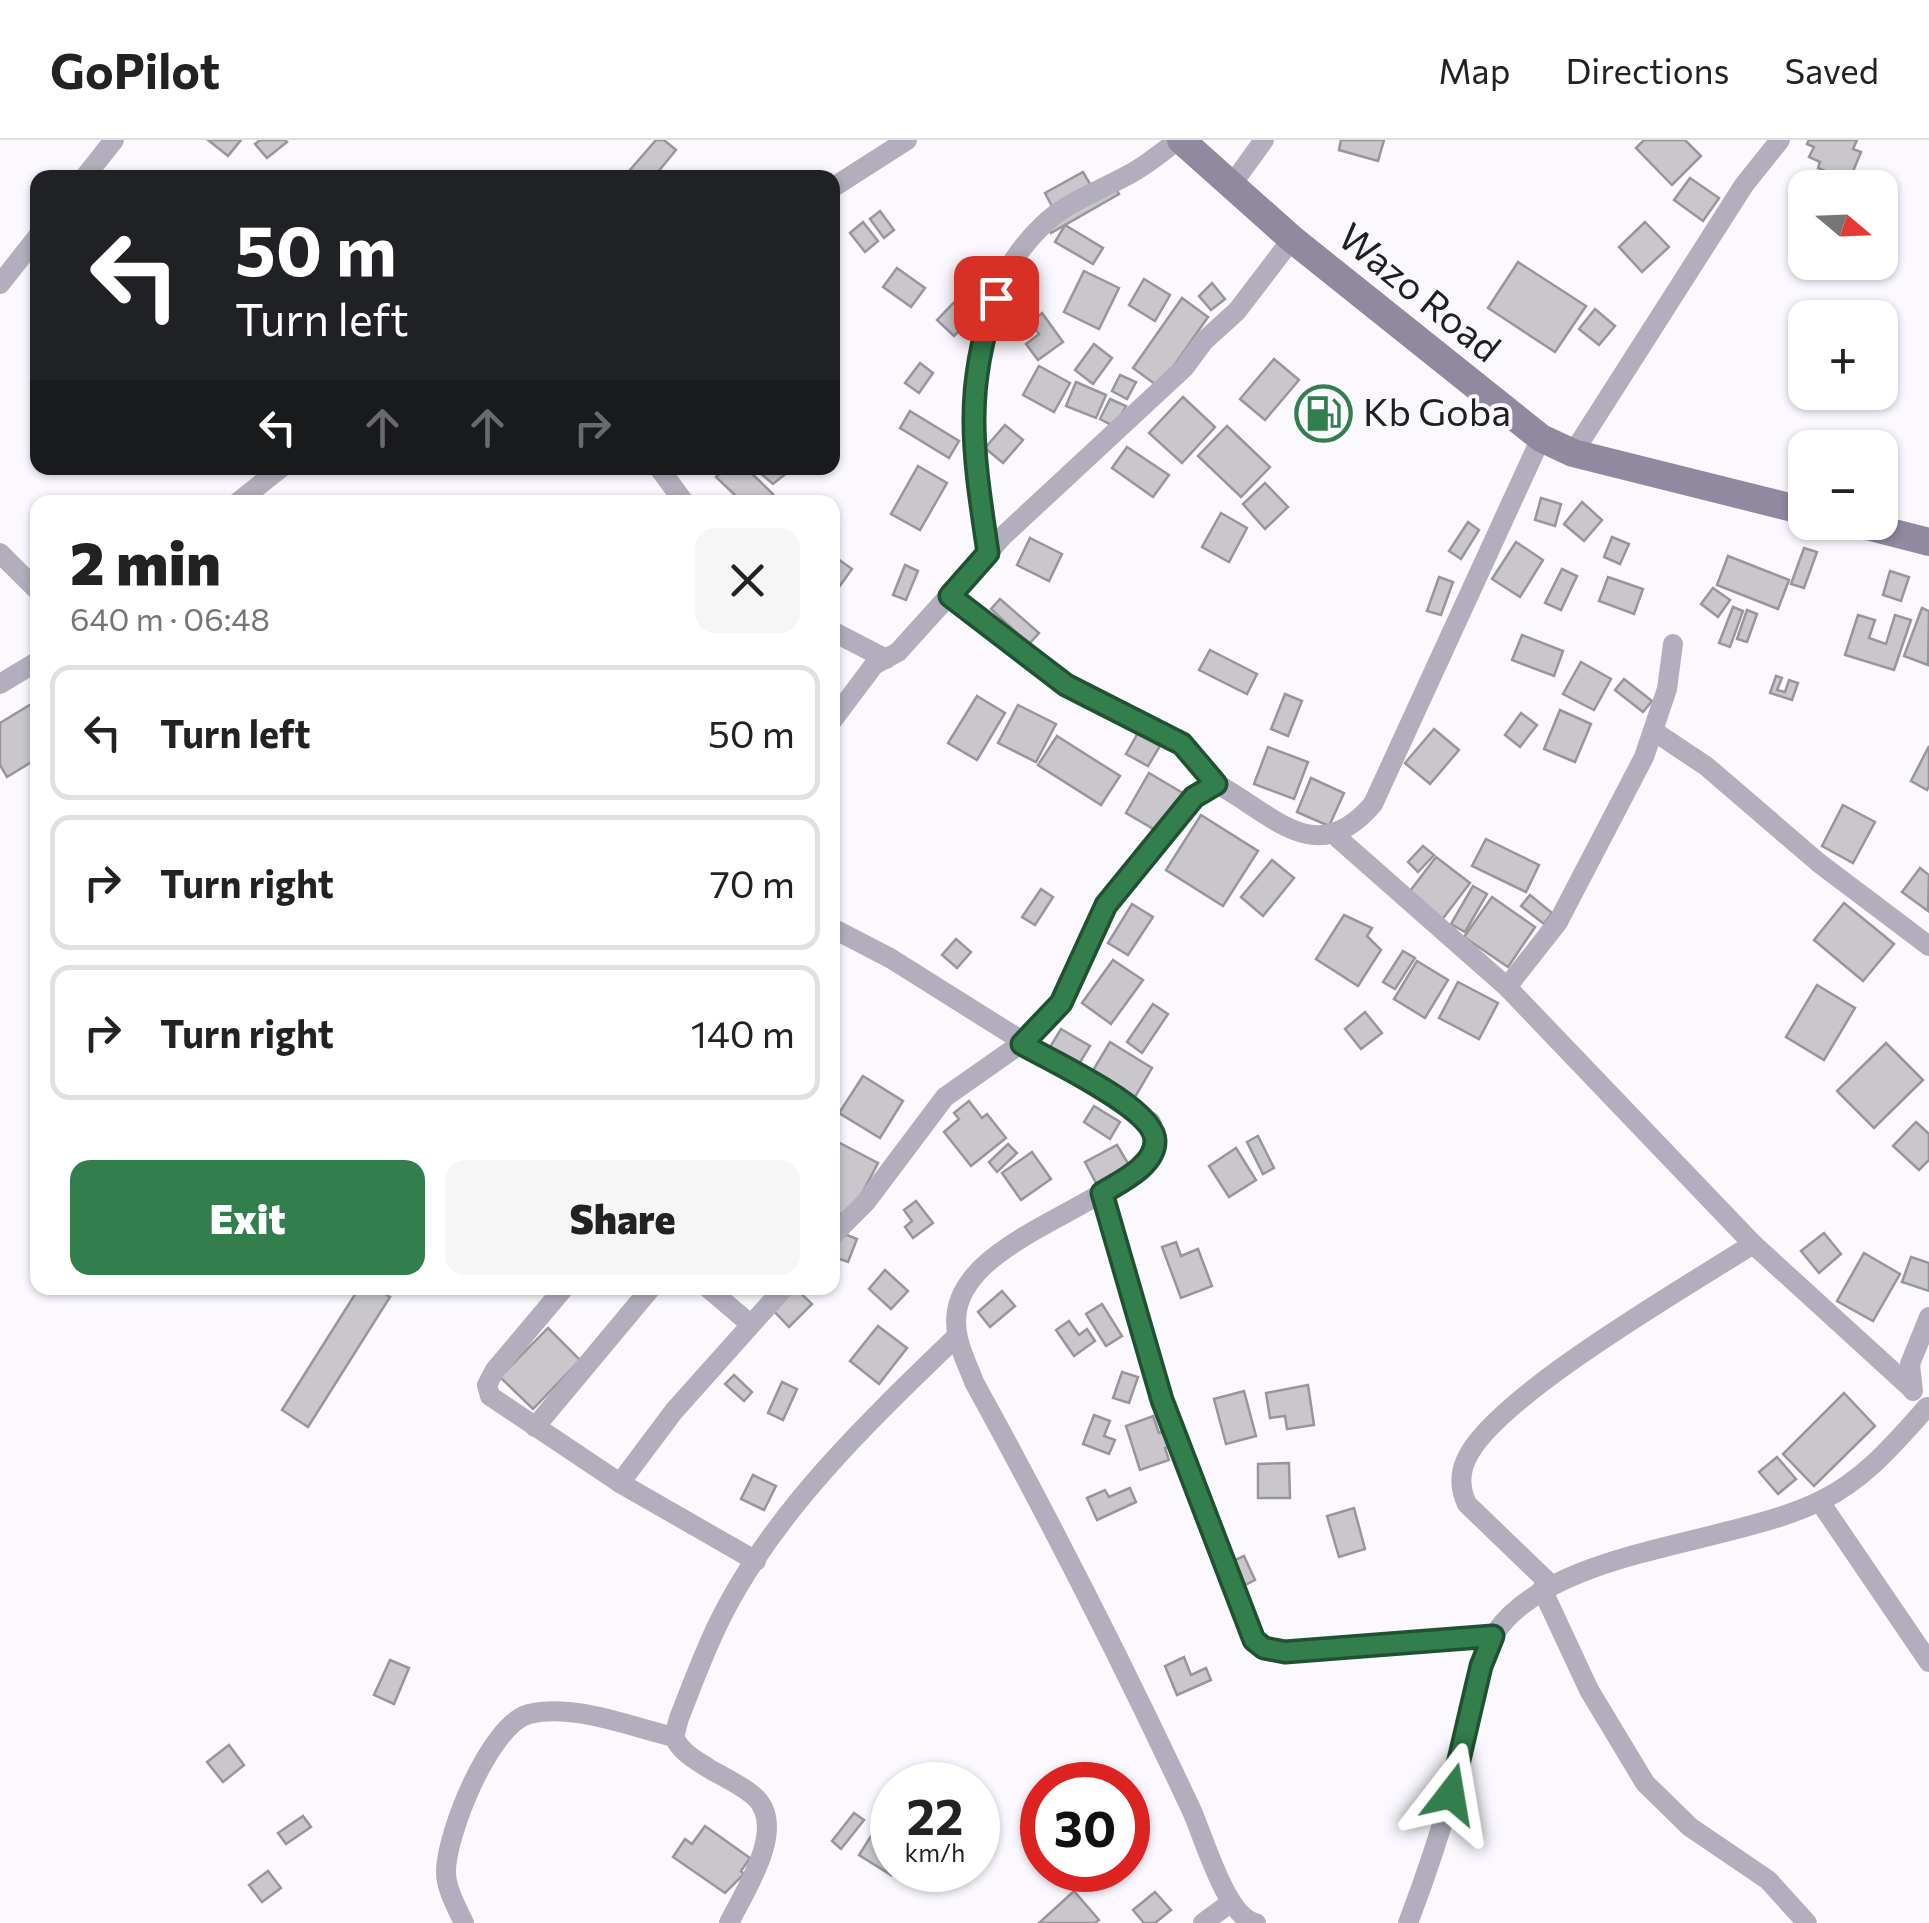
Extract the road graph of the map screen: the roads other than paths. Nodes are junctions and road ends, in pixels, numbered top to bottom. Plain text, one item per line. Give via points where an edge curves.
1 (114, 140) edge
2 (906, 140) edge
3 (1180, 140) edge
4 (1264, 140) edge
5 (1780, 140) edge
6 (90, 170) edge
7 (840, 183) edge
8 (1233, 184) junction
9 (1292, 239) junction
10 (30, 246) edge
11 (0, 284) edge
12 (1541, 438) junction
13 (1573, 453) junction
14 (272, 475) edge
15 (247, 495) edge
16 (1788, 507) edge
17 (1898, 534) edge
18 (1929, 542) edge
19 (0, 553) edge
20 (988, 553) junction
21 (30, 583) edge
22 (950, 596) junction
23 (840, 635) edge
24 (1673, 644) dead end
25 (886, 659) junction
26 (30, 666) edge
27 (0, 684) edge
28 (840, 708) edge
29 (1655, 732) junction
30 (1216, 784) junction
31 (1343, 830) junction
32 (840, 932) edge
33 (1929, 946) edge
34 (1507, 987) junction
35 (1022, 1044) junction
36 (1102, 1193) junction
37 (840, 1228) edge
38 (1753, 1244) junction
39 (558, 1295) edge
40 (645, 1295) edge
41 (716, 1295) edge
42 (777, 1295) edge
43 (1929, 1317) edge
44 (749, 1323) junction
45 (957, 1336) junction
46 (1912, 1389) junction
47 (1928, 1408) edge
48 (534, 1428) junction
49 (620, 1483) junction
50 (1820, 1502) junction
51 (756, 1561) junction
52 (1546, 1587) junction
53 (1493, 1636) junction
54 (1929, 1662) edge
55 (674, 1737) junction
56 (1230, 1903) junction
57 (1250, 1922) edge
58 (464, 1923) edge
59 (730, 1923) edge
60 (1203, 1923) edge
61 (1408, 1923) edge
62 (1807, 1923) edge

1 - 6 street
2 - 7 street
3 - 8 main road, Wazo Road
3 - 20 street via 1076,200 1042,225 1011,264 983,333 971,405
4 - 8 street
5 - 13 street via 1744,185
8 - 9 main road, Wazo Road
9 - 12 main road, Wazo Road
9 - 20 street via 1184,368
10 - 11 street
12 - 13 main road, Wazo Road
12 - 31 street via 1373,804
13 - 16 main road, Wazo Road
14 - 15 street
17 - 18 main road
19 - 21 street
20 - 22 street
22 - 25 street
22 - 30 street via 1066,685 1182,744
23 - 25 street
24 - 29 street
25 - 28 street
26 - 27 street
29 - 33 street
29 - 34 street via 1558,922
30 - 31 street via 1304,835
30 - 35 street via 1194,797 1106,905 1061,1003
31 - 34 street via 1340,839
32 - 35 street
34 - 38 street
35 - 36 street via 1151,1122 1156,1144 1148,1159
35 - 37 street via 945,1097
36 - 45 street via 996,1255 966,1290
36 - 53 street via 1162,1400 1254,1640 1285,1652
38 - 46 street
38 - 52 street via 1576,1358 1466,1457 1461,1490 1467,1504
39 - 48 street via 487,1385 490,1396
40 - 48 street
41 - 44 street
42 - 44 street
43 - 46 street via 1910,1364
44 - 49 street
45 - 51 street via 851,1442
45 - 56 street via 974,1382 1136,1691
46 - 47 street
47 - 50 street via 1879,1460
48 - 49 street
49 - 51 street
50 - 52 street
50 - 54 street
51 - 55 street via 724,1611
52 - 53 street
52 - 62 street via 1589,1690 1644,1783 1690,1827 1768,1880
53 - 61 street
55 - 58 street via 574,1714 531,1713 510,1722 474,1780 449,1844 446,1876
55 - 59 street via 684,1752 757,1798 765,1816 758,1862
56 - 57 street
56 - 60 street

